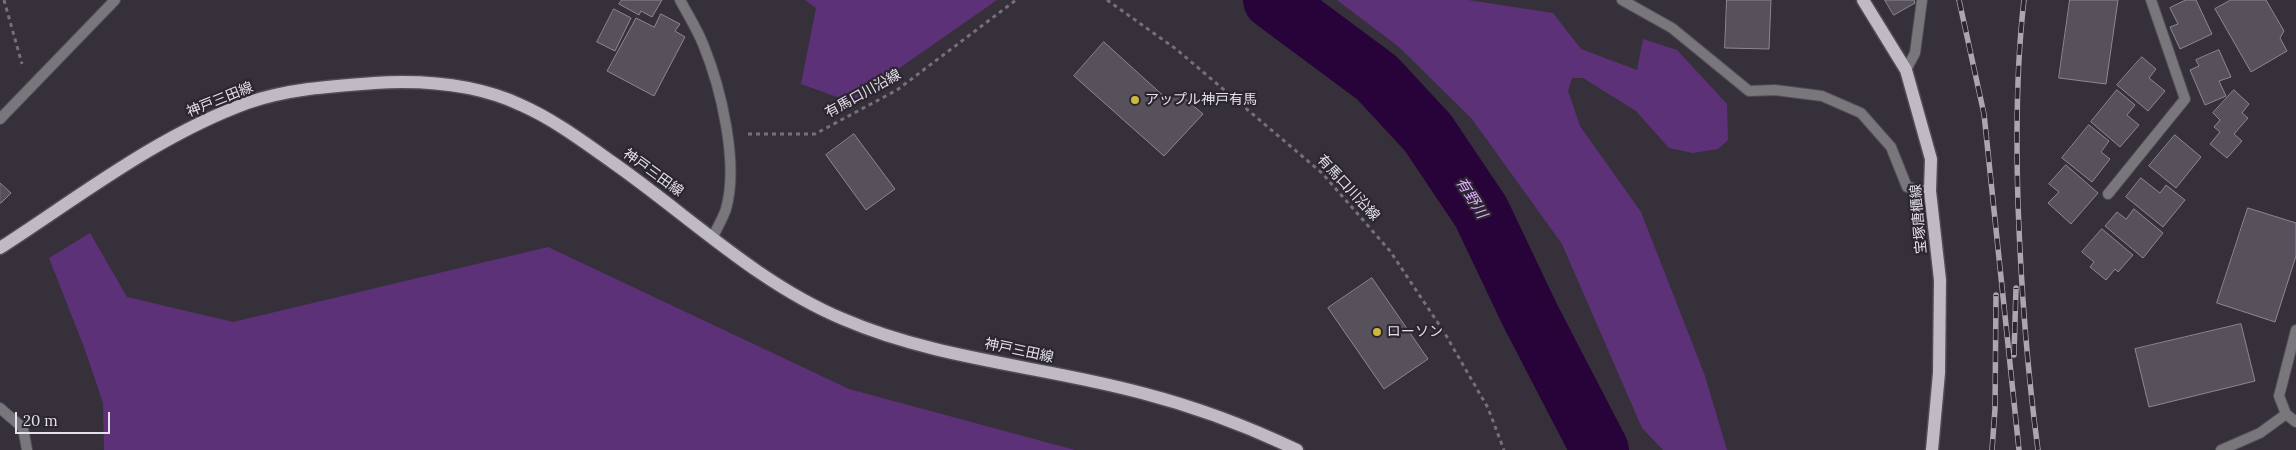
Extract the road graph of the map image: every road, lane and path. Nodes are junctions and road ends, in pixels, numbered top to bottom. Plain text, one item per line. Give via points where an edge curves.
1 (4, 0) edge
2 (115, 0) edge
3 (680, 0) edge
4 (1016, 0) edge
5 (1107, 0) edge
6 (1622, 0) edge
7 (1863, 0) edge
8 (1922, 0) edge
9 (2151, 0) edge
10 (1906, 70) junction
11 (29, 89) junction
12 (0, 119) edge
13 (726, 134) junction
14 (1930, 191) junction
15 (2108, 194) dead end
16 (713, 237) junction
17 (0, 248) edge
18 (2296, 330) edge
19 (0, 408) edge
20 (2286, 414) junction
21 (2296, 422) edge
22 (27, 450) edge
23 (1297, 450) edge
24 (1504, 450) edge
25 (1932, 450) edge
26 (2221, 450) edge

1 - 11 path
2 - 11 street
3 - 13 street via 703,44 717,88
4 - 13 path, 有馬口川沿線 via 897,90 814,134
5 - 24 path, 有馬口川沿線 via 1176,49 1322,173 1390,252 1444,332 1488,408
6 - 14 street via 1672,28 1749,91 1775,90 1822,96 1861,113 1890,146 1907,187
7 - 10 main road, 宝塚唐櫃線
8 - 10 street via 1915,53
9 - 15 street via 2185,99
10 - 14 main road, 宝塚唐櫃線 via 1931,160
11 - 12 street
13 - 16 street via 731,180 726,209
14 - 25 main road, 宝塚唐櫃線 via 1940,280 1939,373
16 - 17 main road, 神戸三田線 via 582,140 524,106 484,91 401,81 334,86 250,102 157,146
16 - 23 main road, 神戸三田線 via 762,273 843,319 924,346 1140,392 1254,430
18 - 20 street via 2278,396
19 - 22 street via 23,428
20 - 21 street
20 - 26 street via 2260,433

